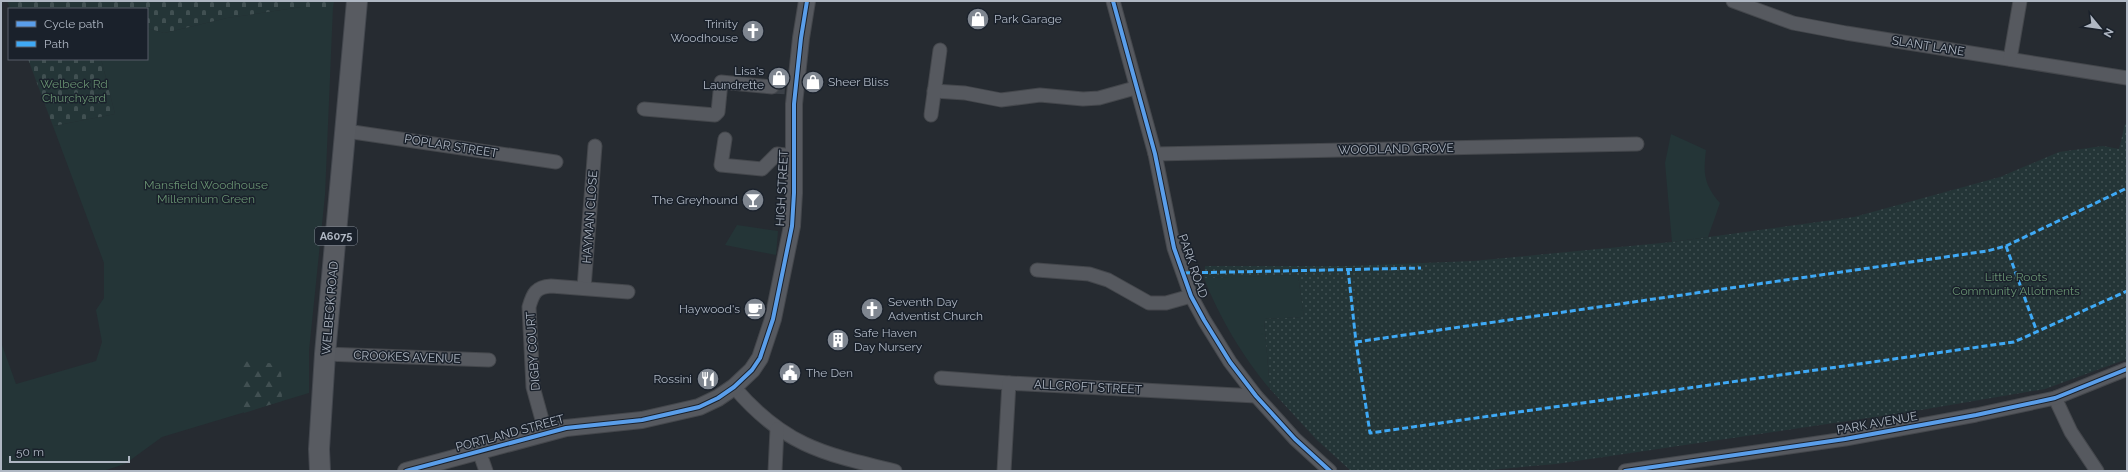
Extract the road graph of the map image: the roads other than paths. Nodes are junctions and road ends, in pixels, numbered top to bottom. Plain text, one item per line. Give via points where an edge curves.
1 (357, 1) edge
2 (807, 1) edge
3 (1113, 1) edge
4 (1733, 1) edge
5 (2020, 1) edge
6 (940, 50) dead end
7 (2010, 59) junction
8 (2127, 78) edge
9 (772, 87) tunnel mouth
10 (1136, 88) junction
11 (934, 91) junction
12 (644, 109) dead end
13 (931, 115) dead end
14 (346, 131) junction
15 (725, 139) dead end
16 (1638, 144) dead end
17 (595, 146) dead end
18 (1155, 154) junction
19 (793, 156) junction
20 (556, 162) dead end
21 (1037, 270) dead end
22 (584, 288) junction
23 (628, 292) dead end
24 (1191, 296) junction
25 (325, 354) junction
26 (489, 360) dead end
27 (2127, 369) edge
28 (941, 378) dead end
29 (1009, 383) junction
30 (734, 387) junction
31 (1256, 396) junction
32 (2055, 398) junction
33 (777, 429) junction
34 (546, 434) junction
35 (480, 451) junction
36 (320, 471) edge
37 (406, 471) edge
38 (486, 471) edge
39 (775, 471) edge
40 (895, 471) edge
41 (1004, 471) edge
42 (1330, 471) edge
43 (1625, 471) edge
44 (2097, 471) edge

1 - 14 main road, WELBECK ROAD / A6075
2 - 19 street, HIGH STREET via 791,88
3 - 10 street, PARK ROAD
4 - 7 street, SLANT LANE via 1792,23
5 - 7 street
6 - 11 street
7 - 8 street, SLANT LANE
9 - 12 street via 721,82 718,112 715,115
10 - 11 street via 1099,98 1083,99 1040,95 1001,100
10 - 18 street, PARK ROAD
11 - 13 street
14 - 20 street, POPLAR STREET
14 - 25 main road, WELBECK ROAD / A6075
15 - 19 street via 722,165 762,169 777,154
16 - 18 street, WOODLAND GROVE
17 - 22 street, HAYMAN CLOSE
18 - 24 street, PARK ROAD via 1174,248
19 - 30 street, HIGH STREET via 792,226 773,320 760,358 752,370
21 - 24 street via 1089,274 1108,280 1149,303 1166,303
22 - 23 street, DIGBY COURT
22 - 34 street, DIGBY COURT via 542,287 536,290 529,307 533,387
24 - 31 street, PARK ROAD via 1230,362
25 - 26 street, CROOKES AVENUE
25 - 36 main road, WELBECK ROAD / A6075
27 - 32 street, PARK AVENUE
28 - 29 street, ALLCROFT STREET
29 - 31 street, ALLCROFT STREET
29 - 41 street
30 - 33 street via 756,412
30 - 34 street, PORTLAND STREET via 699,407 655,418 566,428
31 - 42 street, PARK ROAD via 1295,439
32 - 43 street, PARK AVENUE via 1861,436
32 - 44 street via 2071,432
33 - 39 street
33 - 40 street via 820,452
34 - 35 street, PORTLAND STREET
35 - 37 street, PORTLAND STREET
35 - 38 street

